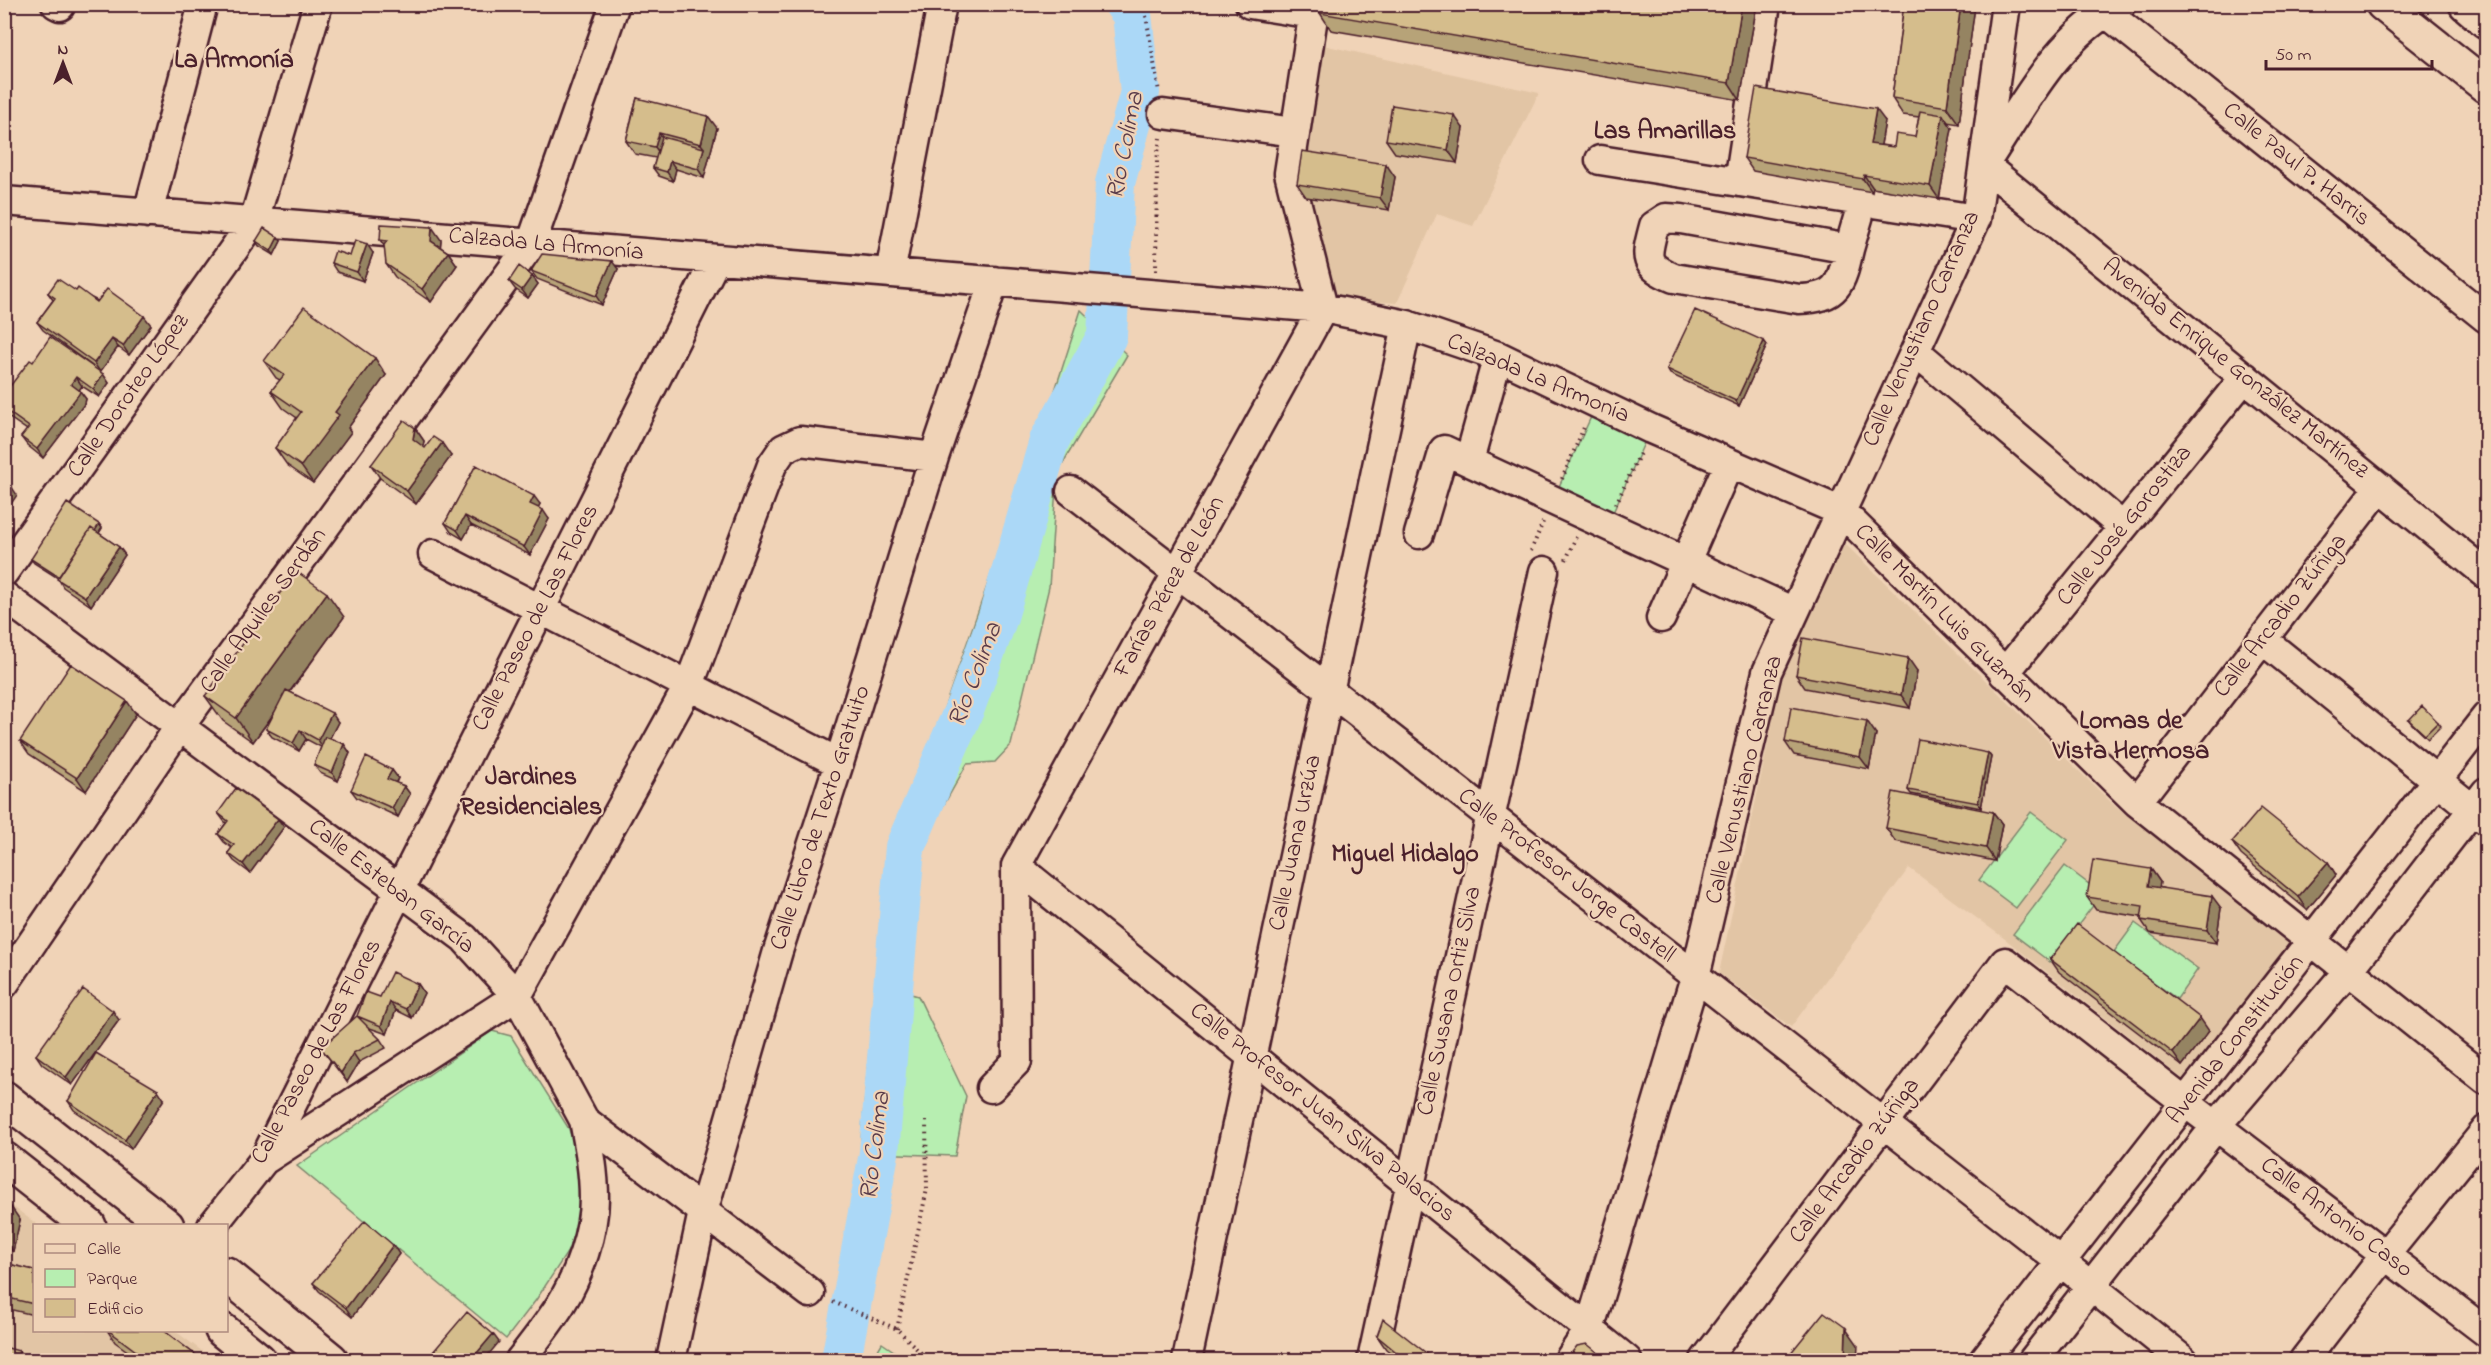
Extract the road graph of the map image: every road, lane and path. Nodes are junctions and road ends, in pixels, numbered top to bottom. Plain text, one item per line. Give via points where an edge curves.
1 (203, 4) edge
2 (318, 4) edge
3 (615, 4) edge
4 (942, 4) edge
5 (1144, 4) edge
6 (1250, 4) edge
7 (1766, 4) edge
8 (2006, 4) edge
9 (2383, 4) edge
10 (2466, 4) edge
11 (2113, 8) edge
12 (1314, 9) edge
13 (2487, 21) edge
14 (2487, 86) edge
15 (1163, 114) junction
16 (1294, 132) junction
17 (1600, 160) dead end
18 (1984, 165) junction
19 (1739, 182) junction
20 (4, 201) edge
21 (1863, 201) junction
22 (148, 213) junction
23 (1976, 219) junction
24 (254, 221) junction
25 (531, 244) junction
26 (1849, 249) junction
27 (716, 259) junction
28 (890, 273) junction
29 (994, 281) junction
30 (1152, 295) junction
31 (1323, 308) junction
32 (2487, 318) edge
33 (1407, 325) junction
34 (1915, 351) junction
35 (1498, 356) junction
36 (2245, 377) junction
37 (1651, 429) junction
38 (934, 457) junction
39 (1469, 461) junction
40 (1729, 463) junction
41 (2380, 487) junction
42 (1071, 491) dead end
43 (1842, 512) junction
44 (1607, 525) junction
45 (2123, 527) junction
46 (1419, 534) dead end
47 (433, 554) dead end
48 (1686, 561) junction
49 (1544, 571) dead end
50 (4, 572) edge
51 (1177, 573) junction
52 (2487, 573) edge
53 (4, 596) edge
54 (540, 609) junction
55 (1794, 612) junction
56 (1661, 618) dead end
57 (2263, 640) junction
58 (2004, 674) junction
59 (689, 685) junction
60 (1329, 690) junction
61 (2487, 717) edge
62 (180, 726) junction
63 (839, 763) junction
64 (2436, 779) junction
65 (2137, 802) junction
66 (2482, 807) edge
67 (1491, 817) junction
68 (1016, 866) junction
69 (400, 891) junction
70 (2312, 942) junction
71 (2006, 962) joint
72 (2349, 970) junction
73 (1695, 977) junction
74 (4, 984) edge
75 (517, 996) junction
76 (1250, 1055) junction
77 (2487, 1080) edge
78 (991, 1088) dead end
79 (4, 1098) edge
80 (2186, 1103) junction
81 (584, 1120) junction
82 (926, 1121) dead end
83 (1883, 1124) junction
84 (2216, 1126) junction
85 (2487, 1130) edge
86 (4, 1159) edge
87 (264, 1160) junction
88 (1410, 1185) junction
89 (703, 1212) junction
90 (86, 1224) edge
91 (164, 1224) edge
92 (214, 1224) edge
93 (2385, 1255) junction
94 (2061, 1262) junction
95 (228, 1276) edge
96 (2090, 1286) junction
97 (810, 1293) joint
98 (897, 1329) junction
99 (1589, 1330) junction
100 (225, 1332) edge
101 (2487, 1332) edge
102 (260, 1360) edge
103 (331, 1360) edge
104 (520, 1360) edge
105 (671, 1360) edge
106 (928, 1360) edge
107 (1187, 1360) edge
108 (1372, 1360) edge
109 (1569, 1360) edge
110 (1627, 1360) edge
111 (1705, 1360) edge
112 (1984, 1360) edge
113 (2033, 1360) edge
114 (2183, 1360) edge
115 (2304, 1360) edge

1 - 22 street
2 - 24 street, Calle Doroteo López
3 - 25 street, Calle Aquiles Serdán
4 - 28 street
5 - 15 path
6 - 12 street
7 - 19 street
8 - 18 street, Calle Venustiano Carranza
9 - 14 main road
10 - 13 main road
11 - 18 street via 2056,56
11 - 32 street, Calle Paul P. Harris
12 - 16 street
15 - 16 street
15 - 30 path via 1157,160
16 - 31 street via 1289,174
17 - 19 street
18 - 23 street, Calle Venustiano Carranza
18 - 36 street, Avenida Enrique González Martínez
19 - 21 street
20 - 22 street, Calzada La Armonía
21 - 23 street
21 - 26 street
22 - 24 street, Calzada La Armonía
23 - 34 street, Calle Venustiano Carranza
24 - 25 street, Calzada La Armonía
24 - 50 street, Calle Doroteo López
25 - 27 street, Calzada La Armonía
25 - 62 street, Calle Aquiles Serdán
26 - 26 street via 1834,290 1816,298 1799,299 1674,278 1655,270 1648,248 1654,226 1666,218
27 - 28 street, Calzada La Armonía
27 - 54 street, Calle Paseo de Las Flores
28 - 29 street, Calzada La Armonía
29 - 30 street, Calzada La Armonía
29 - 38 street, Calle Libro de Texto Gratuito
30 - 31 street, Calzada La Armonía
31 - 33 street, Calzada La Armonía
31 - 51 street, Farías Pérez de León
33 - 35 street, Calzada La Armonía
33 - 60 street, Calle Juana Urzúa
34 - 43 street, Calle Venustiano Carranza
34 - 45 street
35 - 37 street, Calzada La Armonía
35 - 39 street
36 - 41 street, Avenida Enrique González Martínez
36 - 45 street, Calle José Gorostiza
37 - 40 street, Calzada La Armonía
37 - 44 path
38 - 59 street via 800,441 783,449 772,465
38 - 63 street, Calle Libro de Texto Gratuito
39 - 44 street
39 - 46 street via 1444,450
40 - 43 street, Calzada La Armonía
40 - 48 street
41 - 52 street, Avenida Enrique González Martínez
41 - 57 street, Calle Arcadio Zúñiga
42 - 51 street, Calle Profesor Jorge Castell
43 - 55 street, Calle Venustiano Carranza
43 - 58 street, Calle Martín Luis Guzmán
44 - 48 street
45 - 58 street, Calle José Gorostiza
47 - 54 street
48 - 55 street
48 - 56 street
49 - 67 street, Calle Susana Ortiz Silva
51 - 60 street, Calle Profesor Jorge Castell
51 - 68 street, Farías Pérez de León
53 - 62 street, Calle Esteban García
54 - 59 street
54 - 69 street, Calle Paseo de Las Flores
55 - 73 street, Calle Venustiano Carranza via 1767,672
57 - 64 street
57 - 65 street, Calle Arcadio Zúñiga
58 - 65 street, Calle Martín Luis Guzmán
59 - 63 street
59 - 75 street
60 - 67 street, Calle Profesor Jorge Castell
60 - 76 street, Calle Juana Urzúa
61 - 64 street, Avenida Constitución
62 - 69 street, Calle Esteban García
62 - 74 street, Calle Aquiles Serdán
63 - 89 street, Calle Libro de Texto Gratuito via 777,951
64 - 66 street
64 - 70 street, Avenida Constitución
65 - 70 street, Calle Martín Luis Guzmán
66 - 72 street, Avenida Constitución
67 - 73 street, Calle Profesor Jorge Castell
67 - 88 street, Calle Susana Ortiz Silva
68 - 76 street, Calle Profesor Juan Silva Palacios
68 - 78 street via 1017,1061
69 - 75 street, Calle Esteban García via 464,938
69 - 87 street, Calle Paseo de Las Flores
70 - 72 street, Calle Martín Luis Guzmán
70 - 80 street, Avenida Constitución
71 - 80 street, Calle Antonio Caso
71 - 83 street, Calle Arcadio Zúñiga
72 - 77 street, Calle Martín Luis Guzmán
72 - 84 street, Avenida Constitución
73 - 83 street, Calle Profesor Jorge Castell
73 - 99 street, Calle Venustiano Carranza
75 - 81 street, Calle Esteban García
75 - 87 street
76 - 88 street, Calle Profesor Juan Silva Palacios
76 - 107 street, Calle Juana Urzúa
79 - 91 main road
80 - 84 street, Calle Antonio Caso
80 - 94 street, Avenida Constitución
81 - 89 street, Calle Esteban García
81 - 104 street via 592,1160 594,1201 589,1233 562,1303
82 - 98 path via 927,1189
83 - 94 street, Calle Profesor Jorge Castell
83 - 111 street, Calle Arcadio Zúñiga
84 - 93 street, Calle Antonio Caso
84 - 96 street, Avenida Constitución
85 - 93 street
86 - 90 main road
87 - 92 street, Calle Paseo de Las Flores
88 - 99 street, Calle Profesor Juan Silva Palacios
88 - 108 street, Calle Susana Ortiz Silva
89 - 97 street, Calle Esteban García
89 - 105 street, Calle Libro de Texto Gratuito
93 - 101 street, Calle Antonio Caso
93 - 115 street
94 - 96 street, Calle Profesor Jorge Castell
94 - 112 street, Avenida Constitución
95 - 103 main road
96 - 113 street, Avenida Constitución
96 - 114 street, Calle Profesor Jorge Castell
97 - 98 path
98 - 106 path
99 - 109 street, Calle Venustiano Carranza
99 - 110 street, Calle Profesor Juan Silva Palacios
100 - 102 main road

